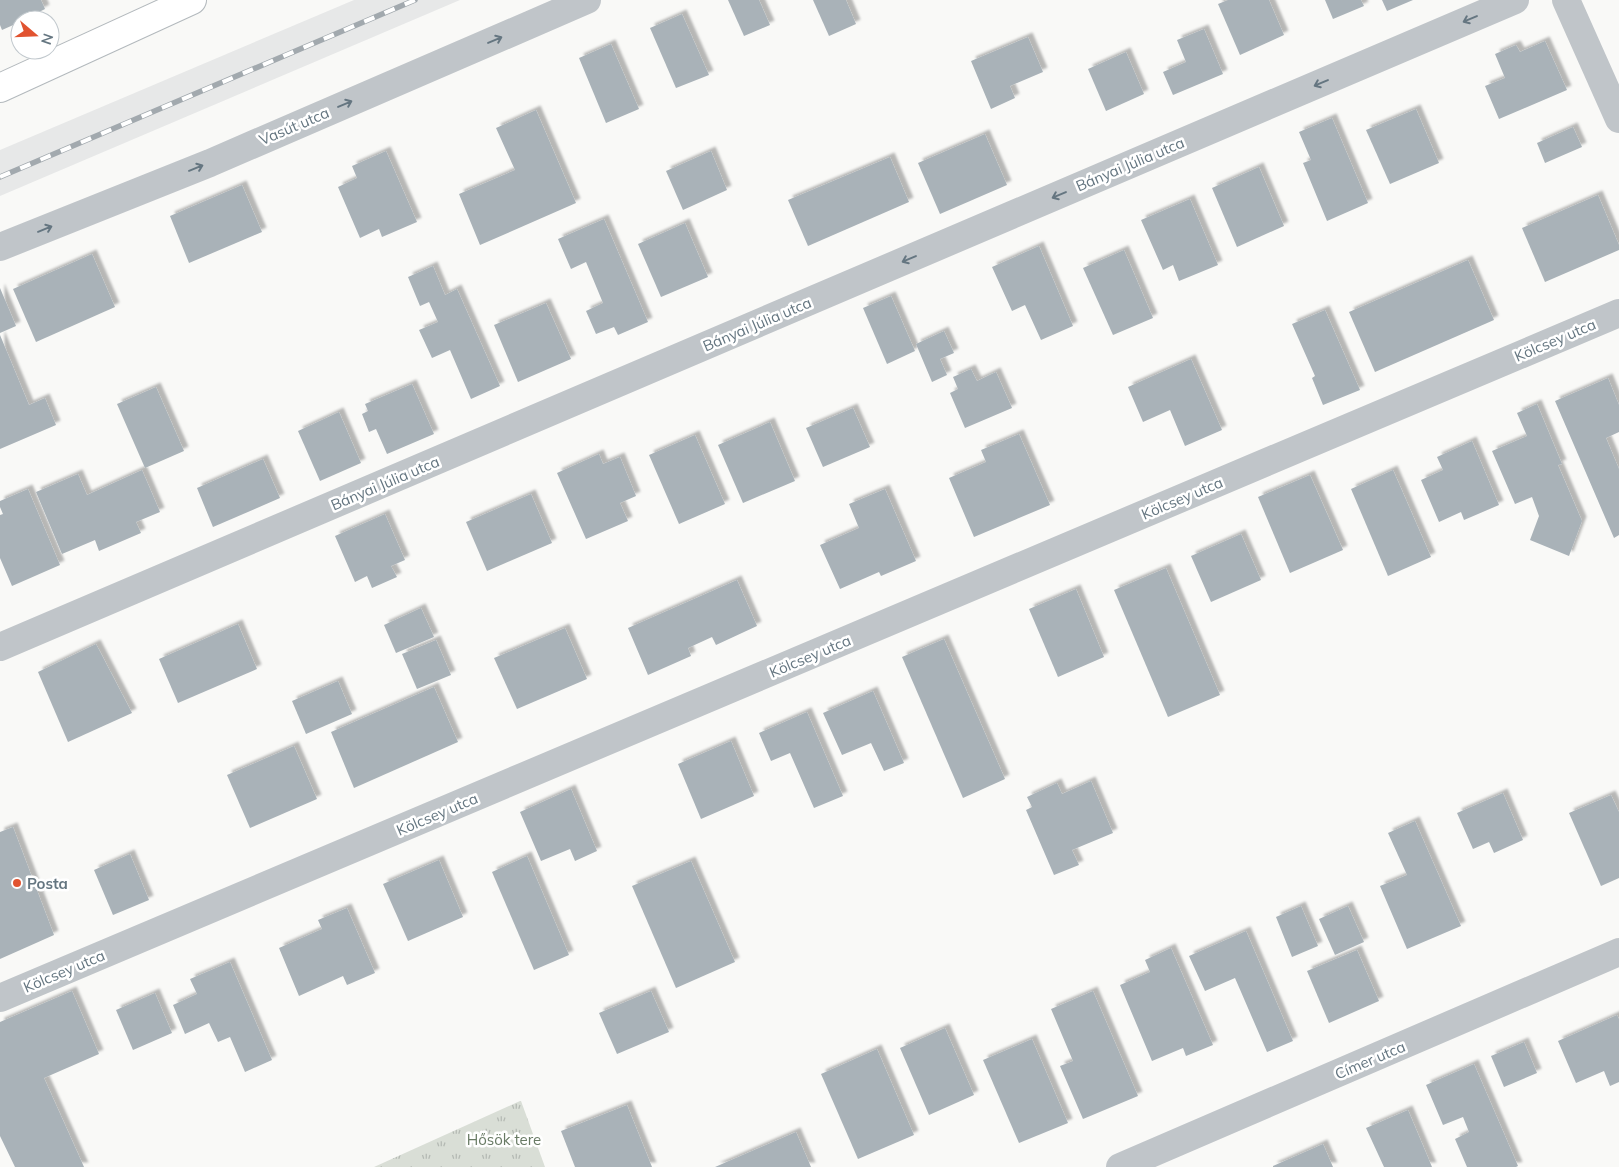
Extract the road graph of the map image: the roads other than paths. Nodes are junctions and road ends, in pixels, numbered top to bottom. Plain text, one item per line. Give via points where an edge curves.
1 (192, 0) edge
2 (586, 0) edge
3 (1515, 0) edge
4 (1566, 0) edge
5 (0, 88) edge
6 (1619, 119) edge
7 (0, 247) edge
8 (1619, 313) edge
9 (0, 647) edge
10 (1619, 952) edge
11 (0, 998) edge
12 (1120, 1167) edge

1 - 5 main road
7 -> 2 street, Vasút utca via 210,163
3 -> 9 street, Bányai Júlia utca
4 - 6 street
8 - 11 street, Kölcsey utca
10 - 12 street, Címer utca

